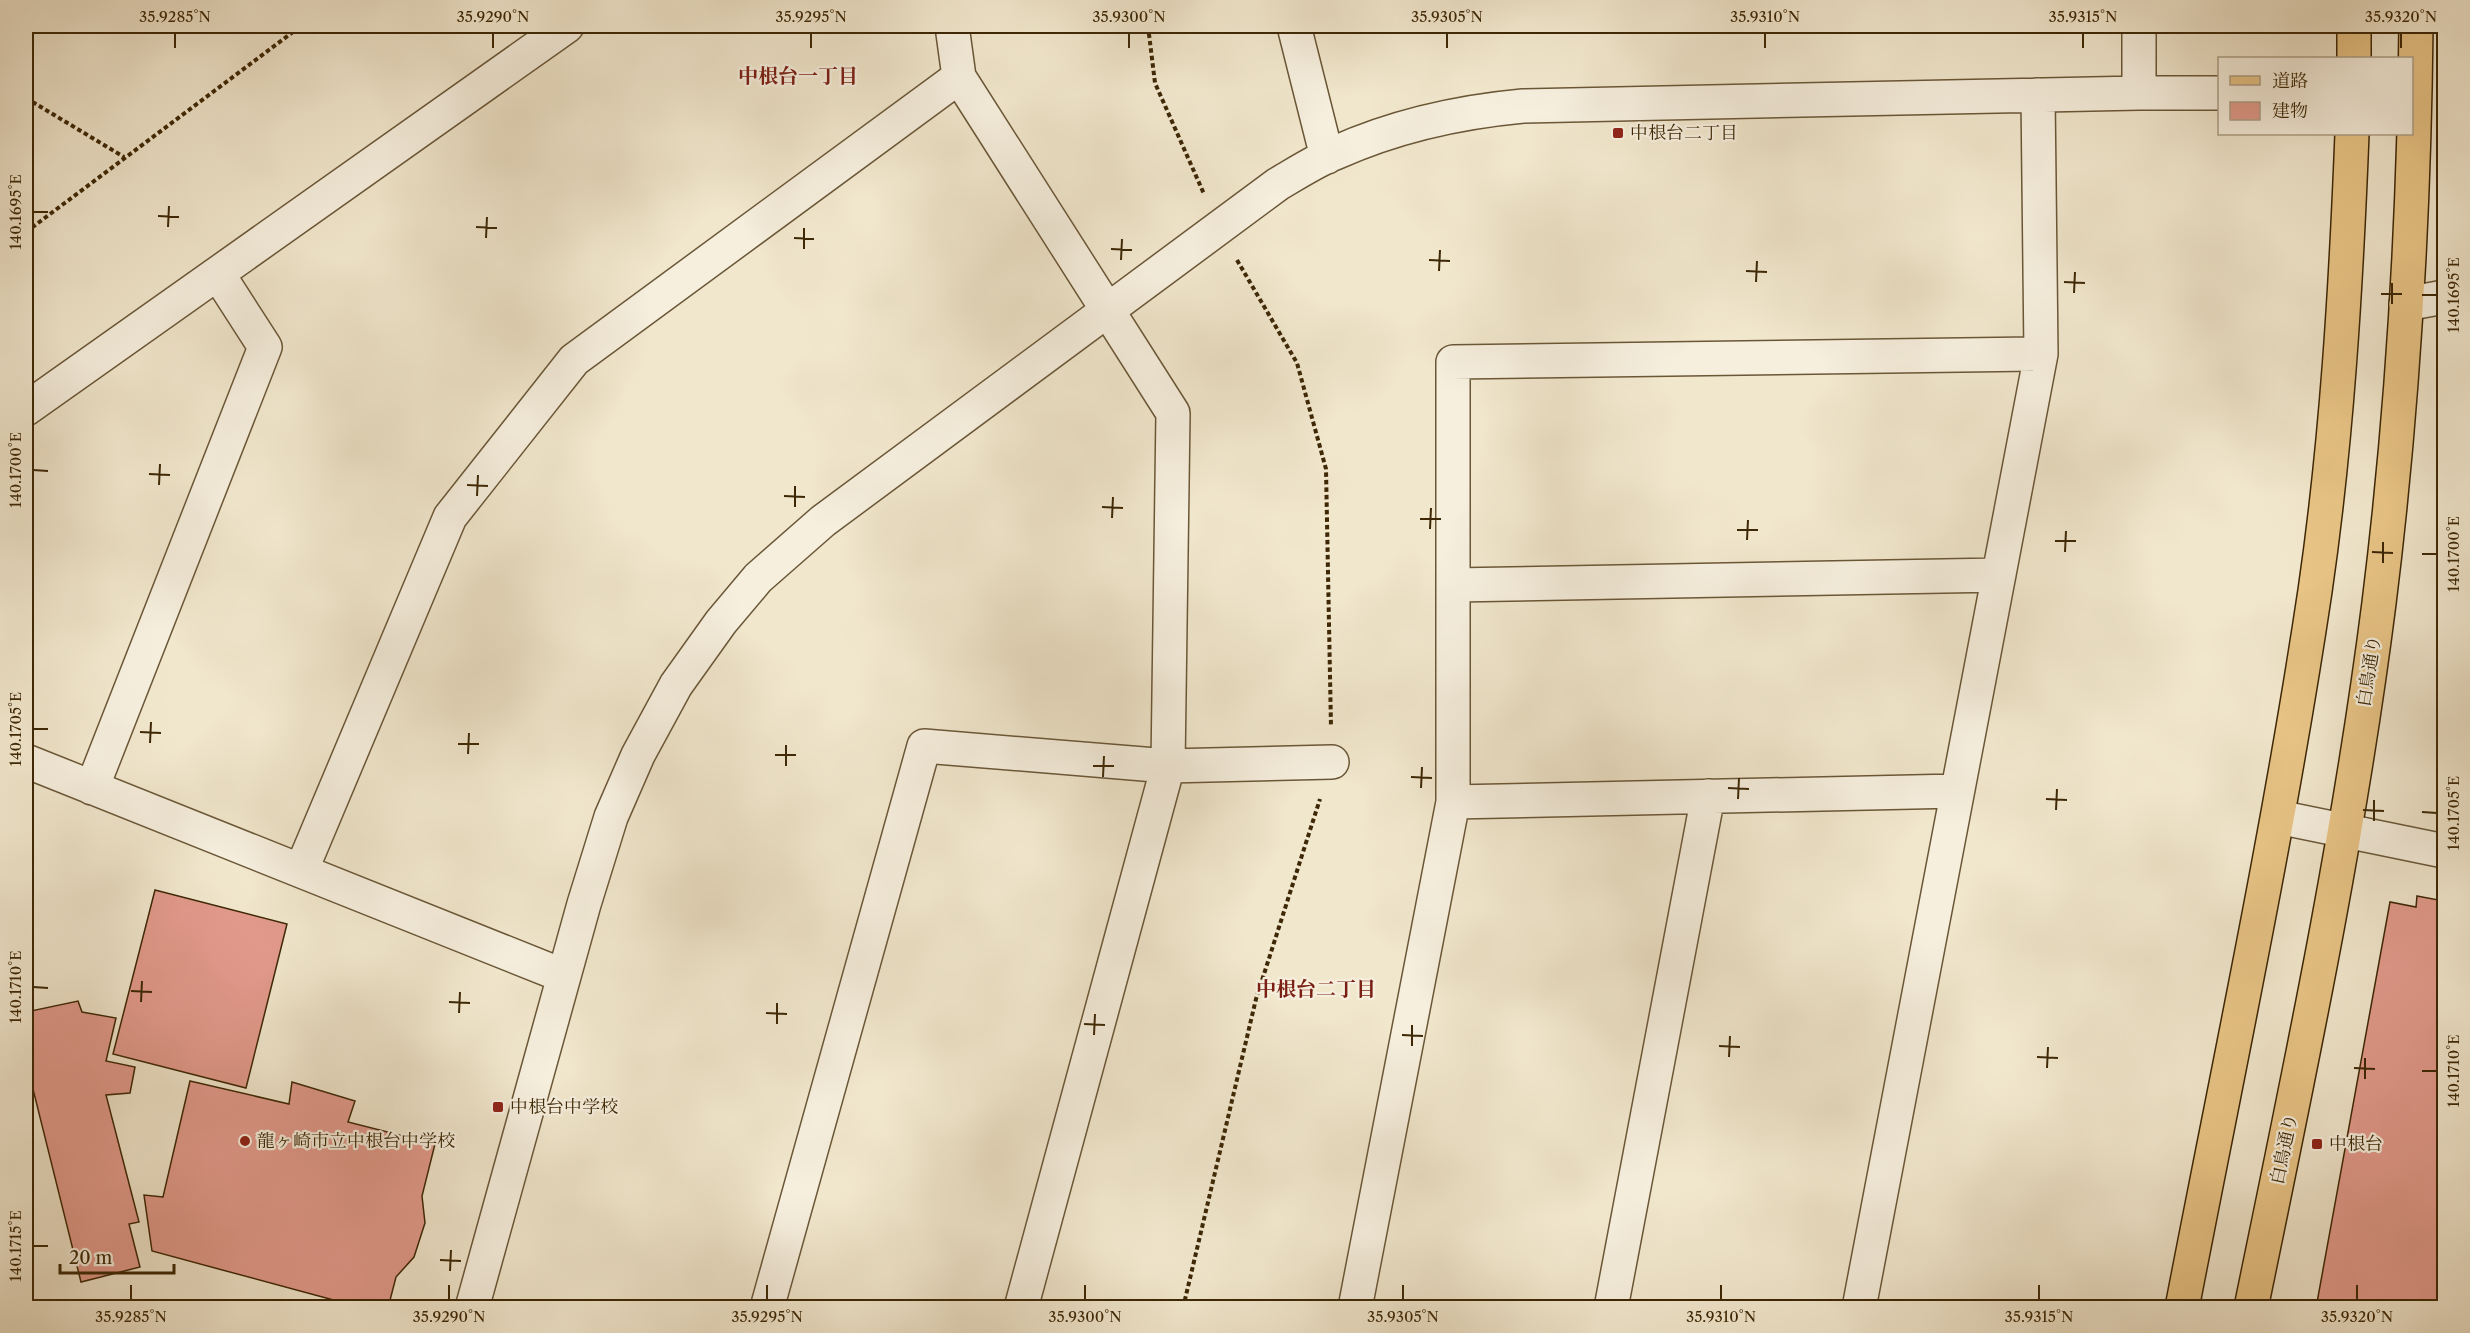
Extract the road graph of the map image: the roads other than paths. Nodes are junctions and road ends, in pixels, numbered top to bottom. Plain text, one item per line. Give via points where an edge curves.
1 (567, 26) edge
2 (952, 26) edge
3 (1294, 26) edge
4 (2139, 26) edge
5 (2354, 26) edge
6 (2416, 26) edge
7 (2354, 57) edge
8 (959, 77) junction
9 (2139, 93) junction
10 (2218, 93) edge
11 (2038, 95) junction
12 (2414, 96) edge
13 (2413, 122) edge
14 (2352, 135) edge
15 (2412, 135) edge
16 (1327, 157) junction
17 (218, 274) junction
18 (2445, 297) edge
19 (2406, 304) junction
20 (1107, 309) junction
21 (2041, 354) junction
22 (26, 409) edge
23 (1999, 575) junction
24 (1453, 585) junction
25 (26, 761) edge
26 (1332, 762) road end
27 (1168, 766) junction
28 (92, 788) junction
29 (1957, 791) junction
30 (1708, 796) junction
31 (1453, 802) junction
32 (2278, 818) junction
33 (2345, 831) junction
34 (2445, 851) edge
35 (301, 871) junction
36 (564, 976) junction
37 (472, 1308) edge
38 (767, 1308) edge
39 (1021, 1308) edge
40 (1355, 1308) edge
41 (1611, 1308) edge
42 (1859, 1308) edge
43 (2182, 1308) edge
44 (2250, 1308) edge

1 - 17 street
2 - 8 street
3 - 16 street
4 - 9 street
5 - 7 main road
6 - 12 main road, 白鳥通り
8 - 20 street
8 - 35 street via 574,360 450,517
9 - 10 street
9 - 11 street
11 - 16 street via 1523,106 1424,121
11 - 21 street
12 - 13 main road, 白鳥通り
14 - 32 main road via 2337,404 2315,589
15 - 19 main road, 白鳥通り
16 - 20 street via 1278,184
17 - 22 street
17 - 28 street via 265,347
18 - 19 street
19 - 33 main road, 白鳥通り via 2400,410 2379,605
20 - 27 street via 1173,413
20 - 36 street via 823,522 758,578 721,622 676,685 638,754 611,817
21 - 23 street
21 - 24 street via 1454,363
23 - 24 street
23 - 29 street
24 - 31 street
25 - 28 street
26 - 27 street
27 - 38 street via 924,746
27 - 39 street
28 - 35 street
29 - 30 street
29 - 42 street
30 - 31 street
30 - 41 street
31 - 40 street
32 - 33 street
32 - 43 main road
33 - 34 street
33 - 44 main road, 白鳥通り
35 - 36 street
36 - 37 street

